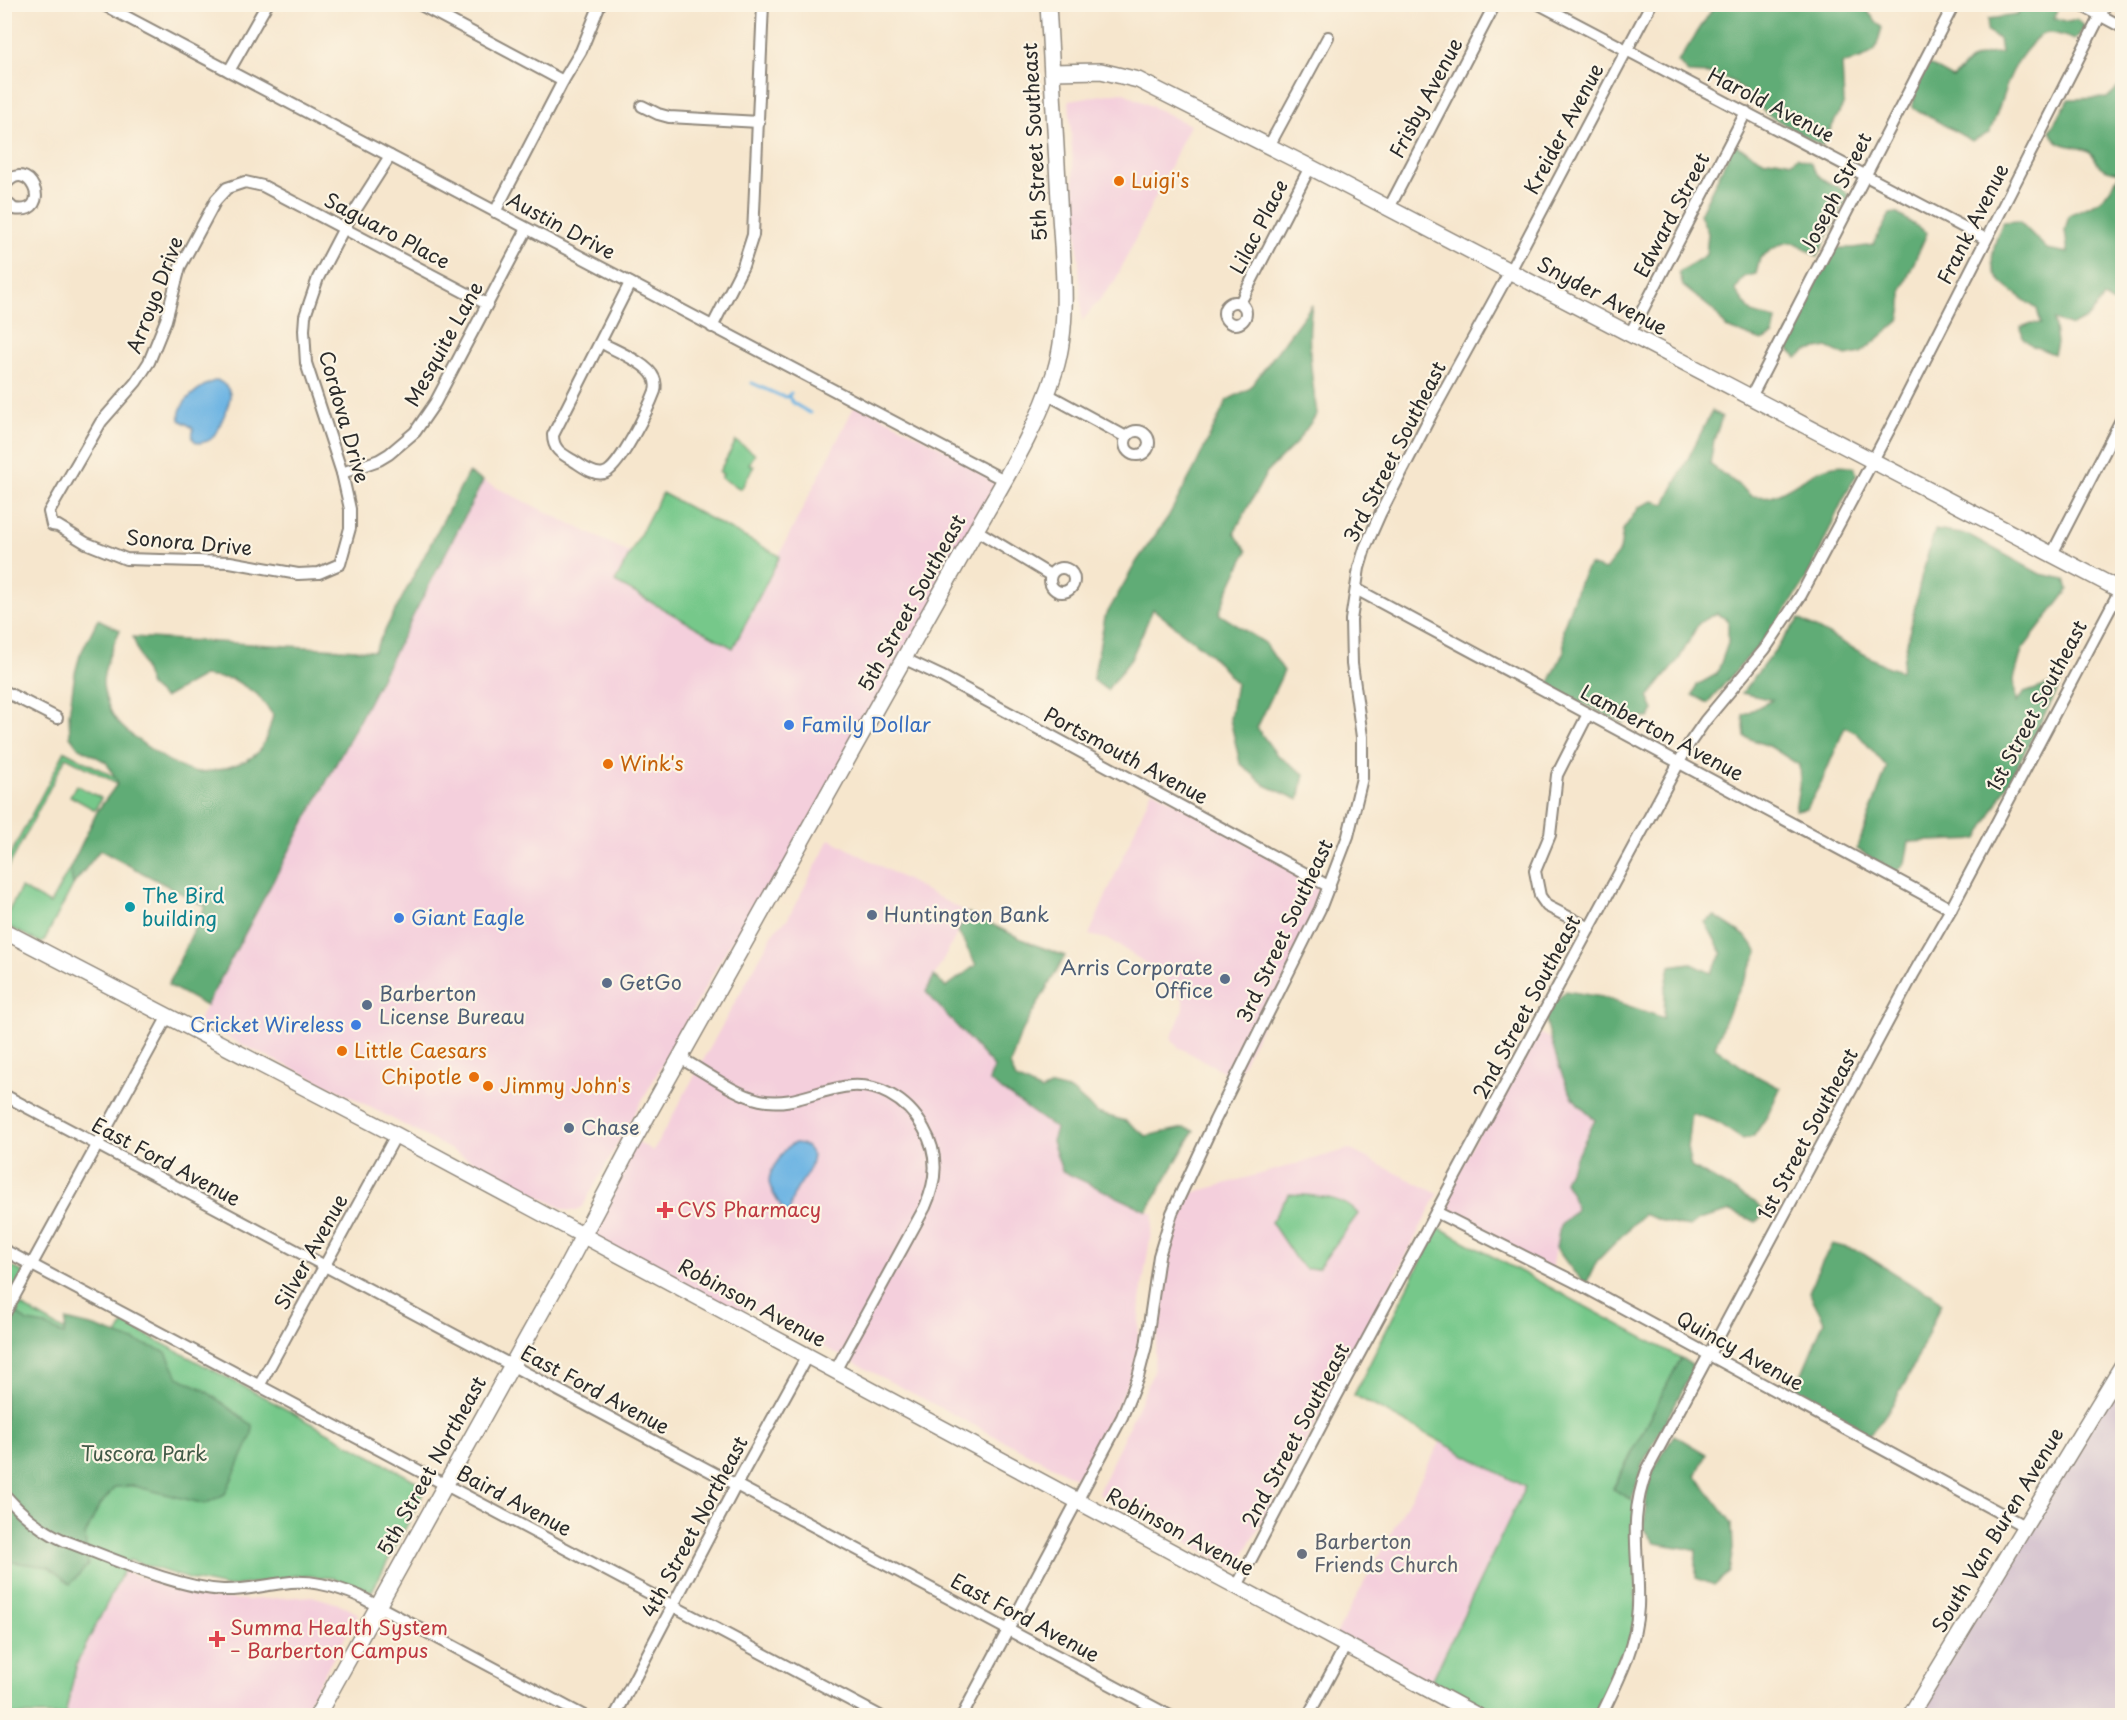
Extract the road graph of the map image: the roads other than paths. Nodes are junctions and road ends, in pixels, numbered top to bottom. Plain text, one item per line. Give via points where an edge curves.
1 (102, 4) edge
2 (267, 4) edge
3 (419, 4) edge
4 (600, 4) edge
5 (763, 4) edge
6 (1048, 4) edge
7 (1495, 4) edge
8 (1539, 4) edge
9 (1652, 4) edge
10 (1954, 4) edge
11 (2079, 4) edge
12 (2106, 4) edge
13 (2100, 16) junction
14 (2122, 27) edge
15 (1328, 37) dead end
16 (1626, 50) junction
17 (229, 71) junction
18 (1052, 72) junction
19 (564, 81) junction
20 (642, 106) dead end
21 (1746, 112) junction
22 (759, 122) junction
23 (1269, 146) junction
24 (390, 156) junction
25 (1310, 167) junction
26 (1866, 175) junction
27 (5, 187) edge
28 (271, 191) joint
29 (4, 200) edge
30 (1389, 208) junction
31 (495, 212) junction
32 (344, 228) junction
33 (527, 229) junction
34 (1986, 239) junction
35 (1510, 272) junction
36 (630, 283) junction
37 (1240, 303) dead end
38 (487, 304) junction
39 (712, 327) junction
40 (1630, 334) junction
41 (600, 342) junction
42 (1047, 394) junction
43 (1751, 398) junction
44 (2122, 418) edge
45 (1126, 437) dead end
46 (1873, 461) junction
47 (342, 473) junction
48 (1004, 480) junction
49 (49, 512) joint
50 (976, 530) junction
51 (2052, 554) junction
52 (340, 564) joint
53 (1050, 575) dead end
54 (1356, 589) junction
55 (2121, 590) edge
56 (905, 659) junction
57 (4, 691) edge
58 (1588, 714) junction
59 (57, 718) dead end
60 (1679, 762) junction
61 (1330, 886) junction
62 (1951, 909) junction
63 (1590, 928) junction
64 (4, 931) edge
65 (168, 1016) junction
66 (680, 1058) junction
67 (4, 1095) edge
68 (396, 1135) junction
69 (97, 1145) junction
70 (1437, 1212) junction
71 (582, 1236) junction
72 (4, 1250) edge
73 (33, 1265) junction
74 (325, 1266) junction
75 (4, 1315) edge
76 (1708, 1354) junction
77 (807, 1356) junction
78 (511, 1366) junction
79 (2122, 1366) edge
80 (835, 1371) junction
81 (259, 1386) junction
82 (445, 1485) junction
83 (736, 1485) junction
84 (4, 1494) edge
85 (1077, 1500) junction
86 (2024, 1526) junction
87 (1237, 1586) junction
88 (378, 1606) junction
89 (674, 1606) junction
90 (1008, 1629) junction
91 (1346, 1645) junction
92 (317, 1716) edge
93 (584, 1716) edge
94 (615, 1716) edge
95 (880, 1716) edge
96 (962, 1716) edge
97 (1170, 1716) edge
98 (1308, 1716) edge
99 (1478, 1716) edge
100 (1601, 1716) edge
101 (1910, 1716) edge

1 - 17 street, Austin Drive
2 - 17 street
3 - 19 street
4 - 19 street
5 - 22 street
6 - 18 main road, 5th Street Southeast
7 - 30 street, Frisby Avenue
8 - 16 street, Harold Avenue
9 - 16 street, Kreider Avenue
10 - 26 street, Joseph Street
11 - 13 street
12 - 13 street, Frank Avenue
13 - 14 street
13 - 34 street, Frank Avenue
15 - 23 street
16 - 21 street, Harold Avenue
16 - 35 street, Kreider Avenue
17 - 24 street, Austin Drive
18 - 23 main road, Snyder Avenue via 1101,71 1138,80
18 - 42 main road, 5th Street Southeast via 1063,315 1059,352
19 - 31 street
20 - 22 street via 669,117
21 - 26 street, Harold Avenue
21 - 40 street, Edward Street
22 - 39 street via 751,244
23 - 25 main road, Snyder Avenue
24 - 31 street, Austin Drive
24 - 32 street, Cordova Drive
25 - 30 main road, Snyder Avenue
25 - 37 street, Lilac Place
26 - 34 street, Harold Avenue
26 - 43 street, Joseph Street
27 - 29 street via 12,178 23,177 32,182 36,192 34,203 25,209 14,209
28 - 32 street, Saguaro Place
28 - 49 street, Arroyo Drive via 244,182 227,188 216,200 180,267 166,320 149,362 101,423
30 - 35 main road, Snyder Avenue
31 - 33 street, Austin Drive
32 - 38 street, Saguaro Place
32 - 47 street, Cordova Drive via 308,303 304,330 306,363
33 - 36 street, Austin Drive
33 - 38 street, Mesquite Lane
34 - 46 street, Frank Avenue
35 - 40 main road, Snyder Avenue
35 - 54 street, 3rd Street Southeast via 1380,514 1365,548
36 - 39 street, Austin Drive
36 - 41 street
38 - 47 street, Mesquite Lane via 435,403 415,432 379,460
39 - 48 street, Austin Drive
40 - 43 main road, Snyder Avenue
41 - 41 street via 553,435 553,444 559,453 603,474 612,469 627,448 656,389 654,377 644,366
42 - 45 street
42 - 48 main road, 5th Street Southeast
43 - 46 main road, Snyder Avenue
44 - 51 street
46 - 51 main road, Snyder Avenue
46 - 60 street, 2nd Street Southeast via 1792,611 1705,721
47 - 52 street, Cordova Drive via 351,528
48 - 50 main road, 5th Street Southeast
49 - 52 street, Sonora Drive via 52,525 126,559 230,562 298,574 319,573
50 - 53 street
50 - 56 main road, 5th Street Southeast
51 - 55 main road, Snyder Avenue
54 - 58 street, Lamberton Avenue
54 - 61 street, 3rd Street Southeast via 1351,620 1362,778 1348,836
55 - 62 street, 1st Street Southeast
56 - 61 street, Portsmouth Avenue
56 - 66 main road, 5th Street Southeast
57 - 59 street
58 - 60 street, Lamberton Avenue
58 - 63 street via 1557,775 1550,835 1535,871 1540,896 1547,906
60 - 62 street, Lamberton Avenue
60 - 63 street, 2nd Street Southeast
61 - 85 street, 3rd Street Southeast via 1172,1213 1159,1256 1138,1377 1122,1417
62 - 76 street, 1st Street Southeast
63 - 70 street, 2nd Street Southeast
64 - 65 main road, Robinson Avenue
65 - 68 main road, Robinson Avenue
65 - 69 street
66 - 71 main road, 5th Street Southeast
66 - 80 street via 760,1100 792,1100 850,1085 882,1091 909,1108 929,1138 936,1174 932,1192
67 - 69 street, East Ford Avenue
68 - 71 main road, Robinson Avenue
68 - 74 street, Silver Avenue
69 - 73 street
69 - 74 street, East Ford Avenue
70 - 76 street, Quincy Avenue
70 - 87 street, 2nd Street Southeast
71 - 77 main road, Robinson Avenue
71 - 78 main road, 5th Street Northeast
72 - 73 street, Baird Avenue
73 - 75 street
73 - 81 street, Baird Avenue
74 - 78 street, East Ford Avenue
74 - 81 street, Silver Avenue
76 - 86 street, Quincy Avenue
76 - 100 street, 1st Street Southeast via 1640,1488 1635,1524 1635,1627 1623,1672
77 - 80 main road, Robinson Avenue
77 - 83 street, 4th Street Northeast
78 - 82 main road, 5th Street Northeast
78 - 83 street, East Ford Avenue
79 - 86 main road, South Van Buren Avenue
80 - 85 main road, Robinson Avenue
81 - 82 street, Baird Avenue
82 - 88 main road, 5th Street Northeast
82 - 89 street, Baird Avenue
83 - 89 street, 4th Street Northeast
83 - 90 street, East Ford Avenue
84 - 88 street via 35,1525 50,1534 175,1581 222,1590 313,1582 340,1588
85 - 87 main road, Robinson Avenue
85 - 90 street, 3rd Street Southeast
86 - 101 main road, South Van Buren Avenue
87 - 91 main road, Robinson Avenue
88 - 92 main road, 5th Street Northeast
88 - 93 street
89 - 94 street, 4th Street Northeast
89 - 95 street, Baird Avenue
90 - 96 street, 3rd Street Southeast
90 - 97 street, East Ford Avenue
91 - 98 street
91 - 99 main road, Robinson Avenue

